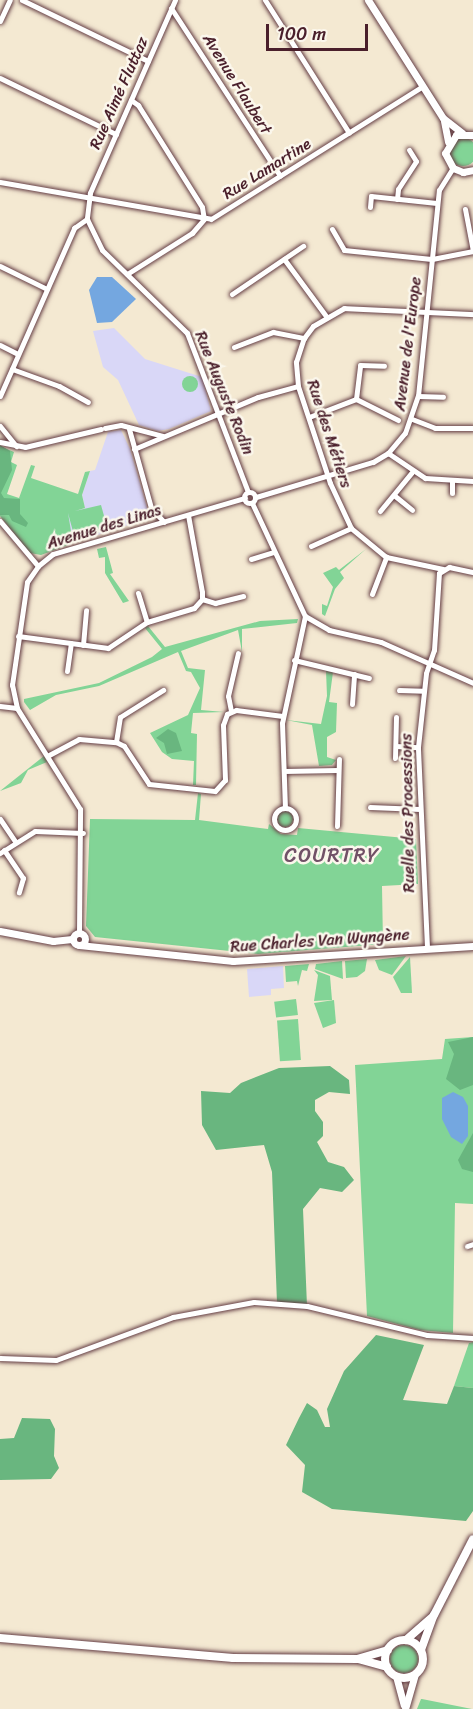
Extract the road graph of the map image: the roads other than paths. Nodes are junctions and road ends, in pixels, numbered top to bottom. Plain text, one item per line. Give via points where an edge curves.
1 (10, 0) edge
2 (22, 0) edge
3 (175, 0) edge
4 (265, 0) edge
5 (368, 0) edge
6 (171, 8) junction
7 (0, 19) edge
8 (148, 61) junction
9 (0, 78) edge
10 (423, 86) junction
11 (131, 100) junction
12 (443, 118) junction
13 (473, 126) edge
14 (463, 133) junction
15 (116, 134) junction
16 (349, 134) junction
17 (473, 135) edge
18 (448, 142) junction
19 (409, 150) dead end
20 (453, 168) junction
21 (473, 170) edge
22 (463, 172) junction
23 (280, 176) junction
24 (473, 176) edge
25 (0, 182) edge
26 (89, 196) junction
27 (397, 198) junction
28 (437, 203) junction
29 (370, 207) dead end
30 (465, 209) dead end
31 (87, 219) junction
32 (204, 219) junction
33 (332, 229) dead end
34 (303, 246) dead end
35 (473, 251) edge
36 (284, 259) junction
37 (432, 259) junction
38 (0, 266) edge
39 (127, 274) junction
40 (47, 289) junction
41 (231, 294) dead end
42 (425, 312) junction
43 (473, 314) edge
44 (327, 315) junction
45 (304, 338) junction
46 (0, 345) edge
47 (234, 347) dead end
48 (18, 354) junction
49 (384, 366) dead end
50 (12, 369) junction
51 (298, 386) junction
52 (0, 396) edge
53 (418, 396) junction
54 (443, 397) dead end
55 (356, 399) junction
56 (88, 402) dead end
57 (219, 412) junction
58 (309, 417) junction
59 (412, 419) junction
60 (398, 420) dead end
61 (0, 426) edge
62 (473, 428) edge
63 (129, 429) junction
64 (163, 436) junction
65 (0, 442) edge
66 (16, 447) junction
67 (134, 449) junction
68 (388, 453) junction
69 (412, 472) junction
70 (328, 477) junction
71 (452, 481) junction
72 (473, 481) edge
73 (248, 492) junction
74 (452, 493) dead end
75 (395, 496) junction
76 (256, 497) junction
77 (245, 498) junction
78 (252, 503) junction
79 (412, 510) dead end
80 (380, 511) dead end
81 (188, 515) junction
82 (0, 521) edge
83 (164, 522) junction
84 (351, 528) junction
85 (311, 546) dead end
86 (274, 552) junction
87 (386, 557) junction
88 (251, 559) dead end
89 (38, 566) junction
90 (443, 569) junction
91 (473, 572) edge
92 (138, 593) dead end
93 (372, 594) dead end
94 (243, 596) dead end
95 (202, 599) junction
96 (86, 610) dead end
97 (305, 616) junction
98 (147, 622) junction
99 (18, 636) junction
100 (71, 643) junction
101 (83, 645) junction
102 (238, 653) dead end
103 (294, 660) junction
104 (428, 664) junction
105 (67, 671) dead end
106 (354, 674) junction
107 (369, 678) dead end
108 (473, 683) edge
109 (163, 690) dead end
110 (399, 690) dead end
111 (423, 691) junction
112 (352, 704) dead end
113 (0, 706) edge
114 (17, 708) junction
115 (231, 711) junction
116 (283, 716) junction
117 (396, 717) dead end
118 (116, 742) junction
119 (396, 746) junction
120 (418, 747) junction
121 (49, 755) junction
122 (395, 758) dead end
123 (339, 759) dead end
124 (338, 770) junction
125 (284, 771) junction
126 (370, 807) dead end
127 (285, 808) junction
128 (420, 809) junction
129 (0, 819) edge
130 (337, 826) dead end
131 (83, 833) junction
132 (15, 841) junction
133 (2, 851) edge
134 (19, 892) dead end
135 (0, 931) edge
136 (82, 934) junction
137 (72, 939) junction
138 (79, 945) junction
139 (99, 946) junction
140 (473, 946) edge
141 (427, 947) junction
142 (473, 1338) edge
143 (0, 1358) edge
144 (473, 1539) edge
145 (434, 1615) junction
146 (0, 1638) edge
147 (406, 1640) junction
148 (388, 1650) junction
149 (421, 1650) junction
150 (357, 1659) junction
151 (387, 1667) junction
152 (415, 1675) junction
153 (396, 1676) junction
154 (405, 1709) edge

1 - 7 street
2 - 8 street
3 - 6 street, Rue Aimé Fluttaz
4 - 16 street
5 - 10 street
6 - 8 street, Rue Aimé Fluttaz
6 - 23 street, Avenue Flaubert
8 - 11 street, Rue Aimé Fluttaz
9 - 15 street
10 - 12 street
10 - 16 street, Rue Lamartine
11 - 15 street, Rue Aimé Fluttaz
11 - 32 street via 138,105 202,207
12 - 14 street
12 - 18 street
13 - 14 street
14 - 17 street
14 - 18 street
15 - 26 street, Rue Aimé Fluttaz
16 - 23 street, Rue Lamartine
18 - 20 street via 445,153
19 - 27 street via 416,161 398,189
20 - 22 street
20 - 28 street, Avenue de l'Europe via 440,186
21 - 22 street
22 - 24 street
23 - 32 street, Rue Lamartine via 216,216
25 - 26 street
26 - 31 street
26 - 32 street
27 - 28 street
27 - 29 street via 371,196
28 - 37 street, Avenue de l'Europe
30 - 35 street
31 - 39 street, Rue Auguste Rodin via 100,246
31 - 40 street via 74,228
32 - 39 street, Rue Lamartine via 192,233
33 - 37 street via 344,250
34 - 36 street
35 - 37 street
36 - 41 street
36 - 44 street
37 - 42 street, Avenue de l'Europe
38 - 40 street
39 - 57 street, Rue Auguste Rodin via 183,327 197,350
40 - 48 street
42 - 43 street
42 - 44 street via 357,307
42 - 53 street, Avenue de l'Europe
44 - 45 street
45 - 47 street via 273,332
45 - 51 street, Rue des Métiers via 296,362
46 - 48 street
48 - 50 street
49 - 55 street via 359,366
50 - 52 street
50 - 56 street via 59,386
51 - 57 street
51 - 58 street, Rue des Métiers
53 - 54 street
53 - 59 street, Avenue de l'Europe
55 - 58 street
55 - 60 street
57 - 64 street
57 - 73 street, Rue Auguste Rodin
58 - 70 street, Rue des Métiers
59 - 62 street via 435,428
59 - 68 street, Avenue de l'Europe
61 - 66 street
63 - 64 street
63 - 66 street via 121,425
63 - 67 street
64 - 67 street
65 - 66 street
67 - 83 street via 151,508
68 - 69 street
68 - 70 street
69 - 71 street via 430,480
69 - 75 street
70 - 76 street
70 - 84 street, Rue des Métiers
71 - 72 street
71 - 74 street
73 - 76 street
73 - 77 street
75 - 79 street
75 - 80 street
76 - 78 street
77 - 78 street
77 - 81 street, Avenue des Linas
78 - 86 street
81 - 83 street, Avenue des Linas
81 - 95 street
82 - 89 street
83 - 89 street, Avenue des Linas via 63,551
84 - 85 street
84 - 87 street, Rue des Métiers
86 - 88 street
86 - 97 street
87 - 90 street, Rue des Métiers
87 - 93 street
89 - 99 street, Avenue des Linas via 26,586
90 - 91 street
90 - 104 street, Ruelle des Processions via 436,589 434,650
92 - 98 street
94 - 95 street via 215,603
95 - 98 street via 194,608
96 - 101 street
97 - 103 street
97 - 104 street via 329,630 381,642
98 - 101 street via 112,647
99 - 100 street
99 - 114 street, Avenue des Linas via 12,679
100 - 101 street
100 - 105 street
102 - 115 street via 228,696
103 - 106 street
103 - 116 street
104 - 108 street
104 - 111 street, Ruelle des Processions
106 - 107 street
106 - 112 street
109 - 118 street via 120,717
110 - 111 street
111 - 120 street, Ruelle des Processions
113 - 114 street
114 - 121 street, Avenue des Linas
115 - 116 street
115 - 118 street via 223,725 225,780 215,791 148,784 124,746
116 - 125 street
117 - 119 street
118 - 121 street via 78,740
119 - 120 street
119 - 122 street
120 - 128 street, Ruelle des Processions
121 - 131 street, Avenue des Linas via 79,805
123 - 124 street
124 - 125 street
124 - 130 street
125 - 127 street
126 - 128 street
127 - 127 street via 292,810 296,819 293,826 284,830 274,820 275,812
128 - 141 street, Ruelle des Processions
129 - 132 street
131 - 132 street via 35,831
131 - 136 street, Avenue des Linas
132 - 133 street
133 - 134 street via 23,878
135 - 137 street via 53,940
136 - 137 street
136 - 138 street
136 - 139 street, Rue Charles Van Wyngène
137 - 138 street
138 - 139 street, Rue Charles Van Wyngène
139 - 141 street, Rue Charles Van Wyngène via 233,961
140 - 141 street, Rue Charles Van Wyngène
142 - 143 street via 427,1335 307,1306 254,1302 173,1317 56,1360
144 - 145 main road
145 - 147 main road
145 - 149 main road
146 - 150 main road via 217,1657
147 - 148 main road via 395,1642
147 - 149 main road
148 - 150 main road
148 - 151 main road
149 - 152 main road via 422,1666
150 - 151 main road
151 - 153 main road
152 - 153 main road
152 - 154 street
153 - 154 street

